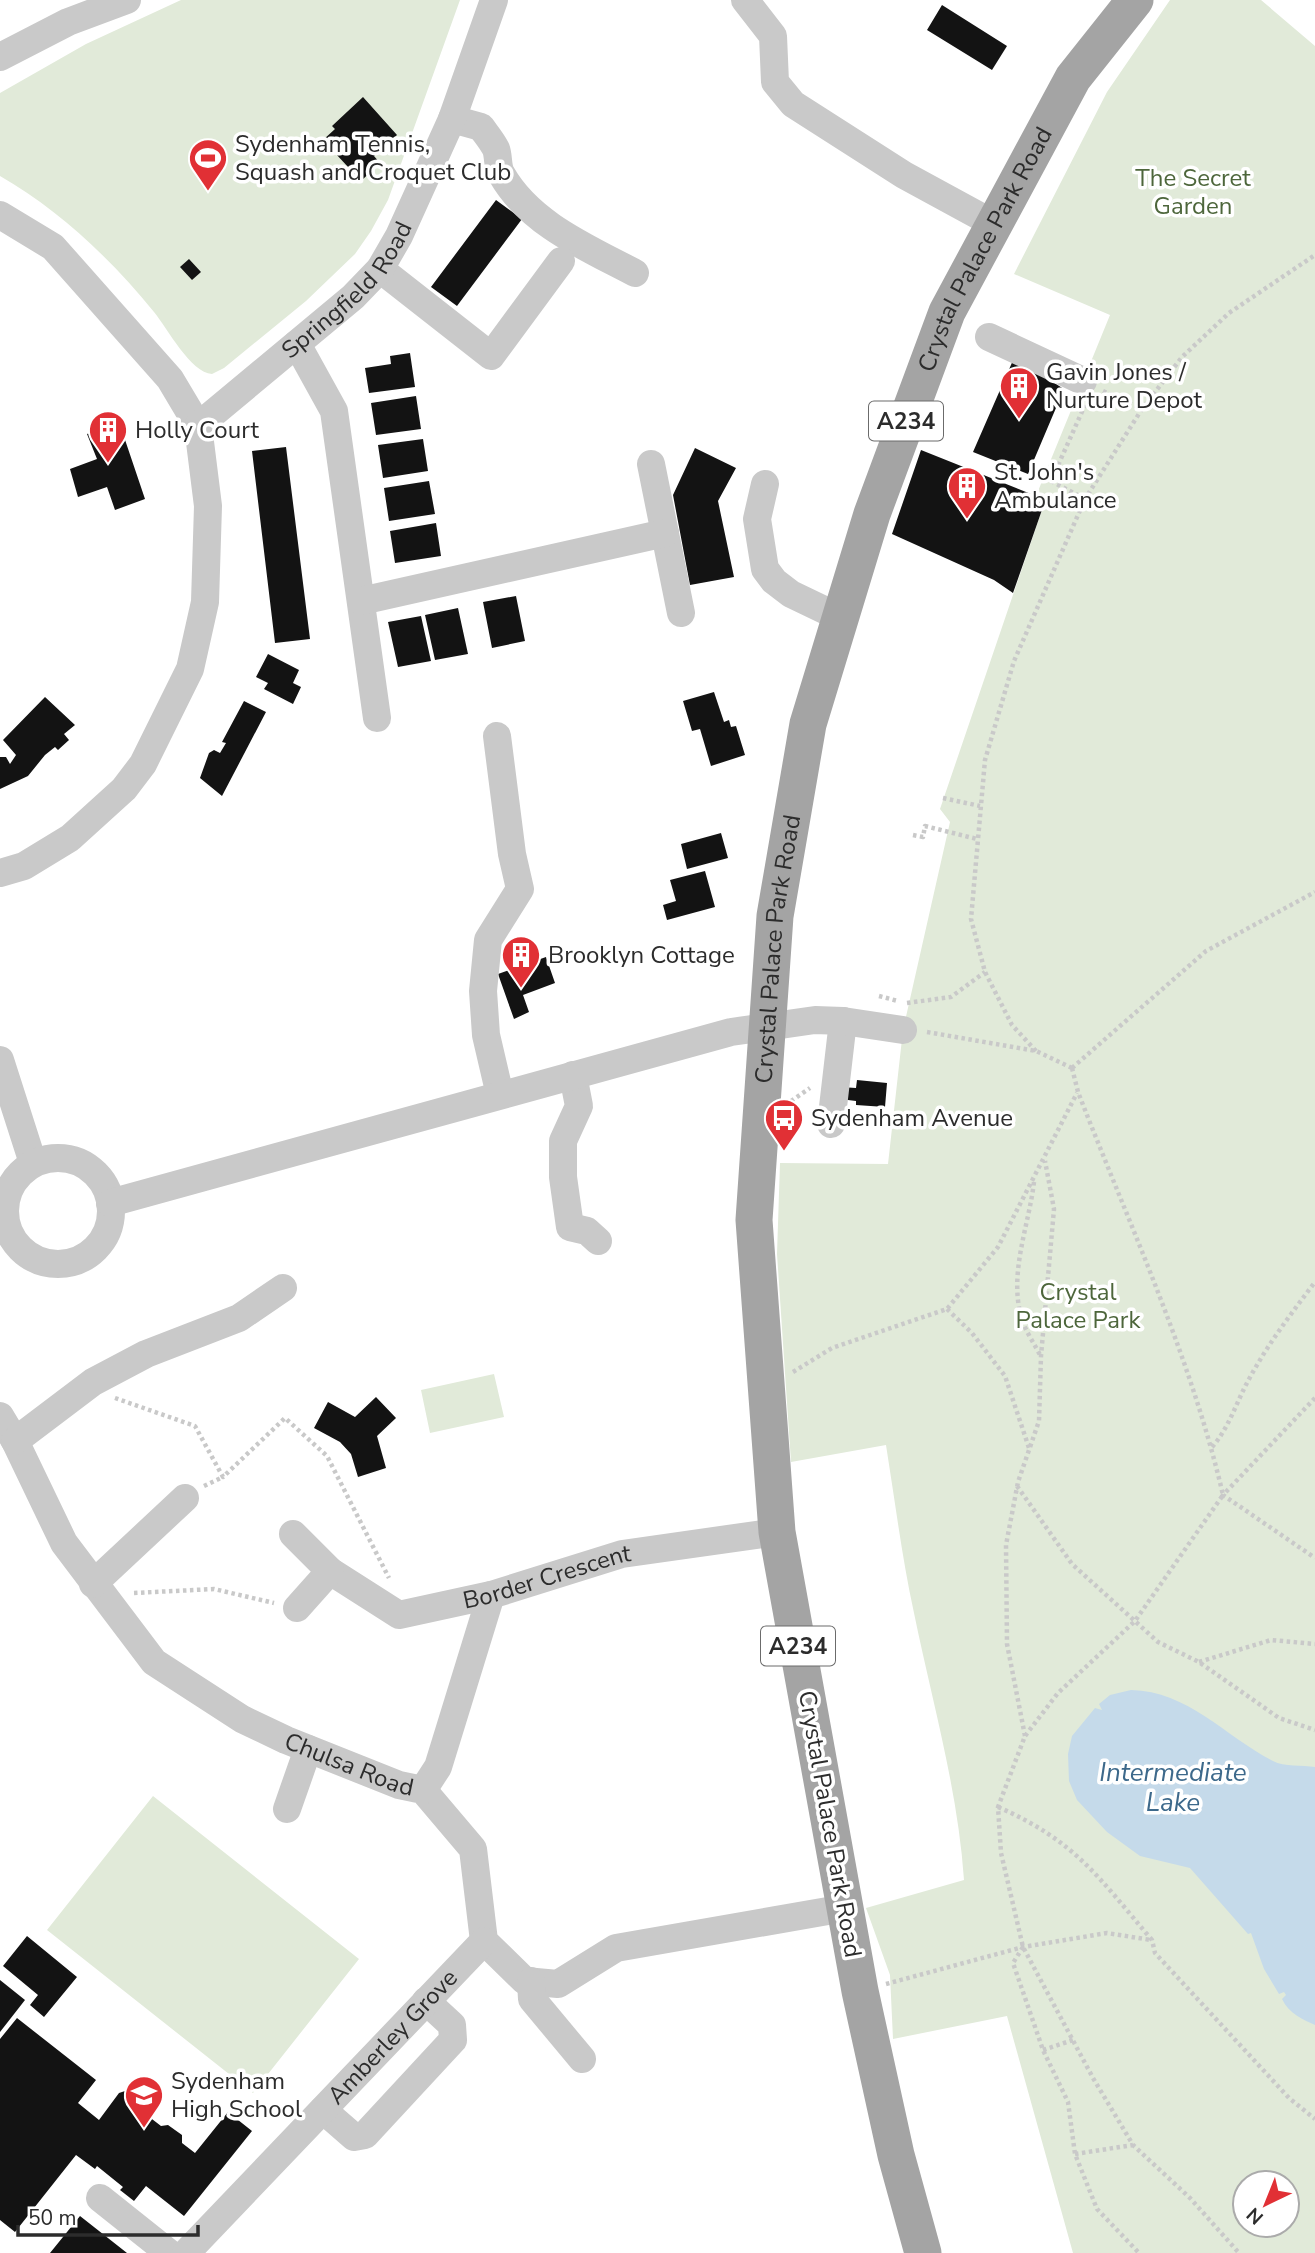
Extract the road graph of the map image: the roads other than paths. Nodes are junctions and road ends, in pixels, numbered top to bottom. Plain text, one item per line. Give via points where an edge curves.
1 (127, 0) edge
2 (494, 0) edge
3 (745, 0) edge
4 (1135, 0) edge
5 (0, 57) edge
6 (452, 119) junction
7 (0, 215) edge
8 (994, 225) junction
9 (561, 261) dead end
10 (380, 269) junction
11 (635, 273) dead end
12 (989, 337) dead end
13 (296, 344) junction
14 (1088, 384) road end
15 (198, 426) junction
16 (651, 464) dead end
17 (765, 484) dead end
18 (665, 533) junction
19 (361, 601) junction
20 (681, 612) dead end
21 (841, 618) junction
22 (377, 718) dead end
23 (497, 736) dead end
24 (0, 873) edge
25 (844, 1021) junction
26 (767, 1029) junction
27 (909, 1033) road end
28 (0, 1060) edge
29 (573, 1075) junction
30 (500, 1095) junction
31 (831, 1124) dead end
32 (33, 1163) junction
33 (110, 1202) junction
34 (4, 1232) edge
35 (598, 1241) dead end
36 (283, 1288) dead end
37 (0, 1416) edge
38 (15, 1441) junction
39 (186, 1498) dead end
40 (777, 1532) junction
41 (293, 1534) dead end
42 (330, 1570) junction
43 (97, 1590) junction
44 (491, 1595) junction
45 (297, 1608) road end
46 (309, 1749) junction
47 (423, 1790) junction
48 (287, 1809) dead end
49 (845, 1908) junction
50 (484, 1941) junction
51 (531, 1982) junction
52 (426, 2001) junction
53 (582, 2059) dead end
54 (323, 2110) junction
55 (100, 2198) dead end
56 (169, 2253) edge
57 (187, 2253) edge
58 (923, 2253) edge

1 - 5 street via 68,22
2 - 6 street, Springfield Road
3 - 8 street via 772,36 775,82 793,104 904,176
4 - 8 main road, Crystal Palace Park Road / A234 via 1073,78
6 - 10 street, Springfield Road
6 - 11 street via 481,127 496,150 500,173 541,219
7 - 15 street via 53,247 76,270 170,379
8 - 21 main road, Crystal Palace Park Road / A234 via 947,312 872,514
9 - 10 street via 491,356
10 - 13 street, Springfield Road
12 - 14 street
13 - 15 street, Springfield Road
13 - 19 street via 334,411
15 - 24 street via 208,506 205,602 190,669 143,764 124,789 70,838 24,866
16 - 18 street
17 - 21 street via 757,519 765,569 791,594
18 - 19 street
18 - 20 street
19 - 22 street
21 - 26 main road, Crystal Palace Park Road / A234 via 806,737 775,916
23 - 30 street via 520,889 488,940 486,1035
25 - 26 street via 815,1020
25 - 27 street
25 - 31 street
26 - 29 street via 732,1032
26 - 40 main road, Crystal Palace Park Road / A234 via 754,1220
28 - 32 street
29 - 30 street
29 - 35 street via 579,1106 563,1141 570,1227 587,1231
30 - 33 street
32 - 33 street via 61,1158 82,1164 99,1177
32 - 34 street via 9,1188
33 - 34 street via 111,1217 101,1243 79,1260 65,1264 30,1257
36 - 38 street via 239,1318 146,1354 93,1382
37 - 38 street, Chulsa Road
38 - 43 street, Chulsa Road via 64,1543
39 - 43 street
40 - 44 street, Border Crescent via 622,1554
40 - 49 main road, Crystal Palace Park Road / A234
41 - 42 street
42 - 44 street, Border Crescent via 399,1615
42 - 45 street
43 - 46 street, Chulsa Road via 154,1662 242,1718
44 - 47 street via 438,1767
46 - 47 street, Chulsa Road
46 - 48 street
47 - 50 street, Chulsa Road via 473,1849
49 - 51 street via 617,1948 558,1984
49 - 58 main road, Crystal Palace Park Road / A234 via 896,2155
50 - 51 street
50 - 52 street, Amberley Grove
51 - 53 street via 533,1999
52 - 54 street, Amberley Grove
52 - 54 street via 452,2025 453,2040 365,2136 354,2137
54 - 57 street, Amberley Grove
55 - 56 street

